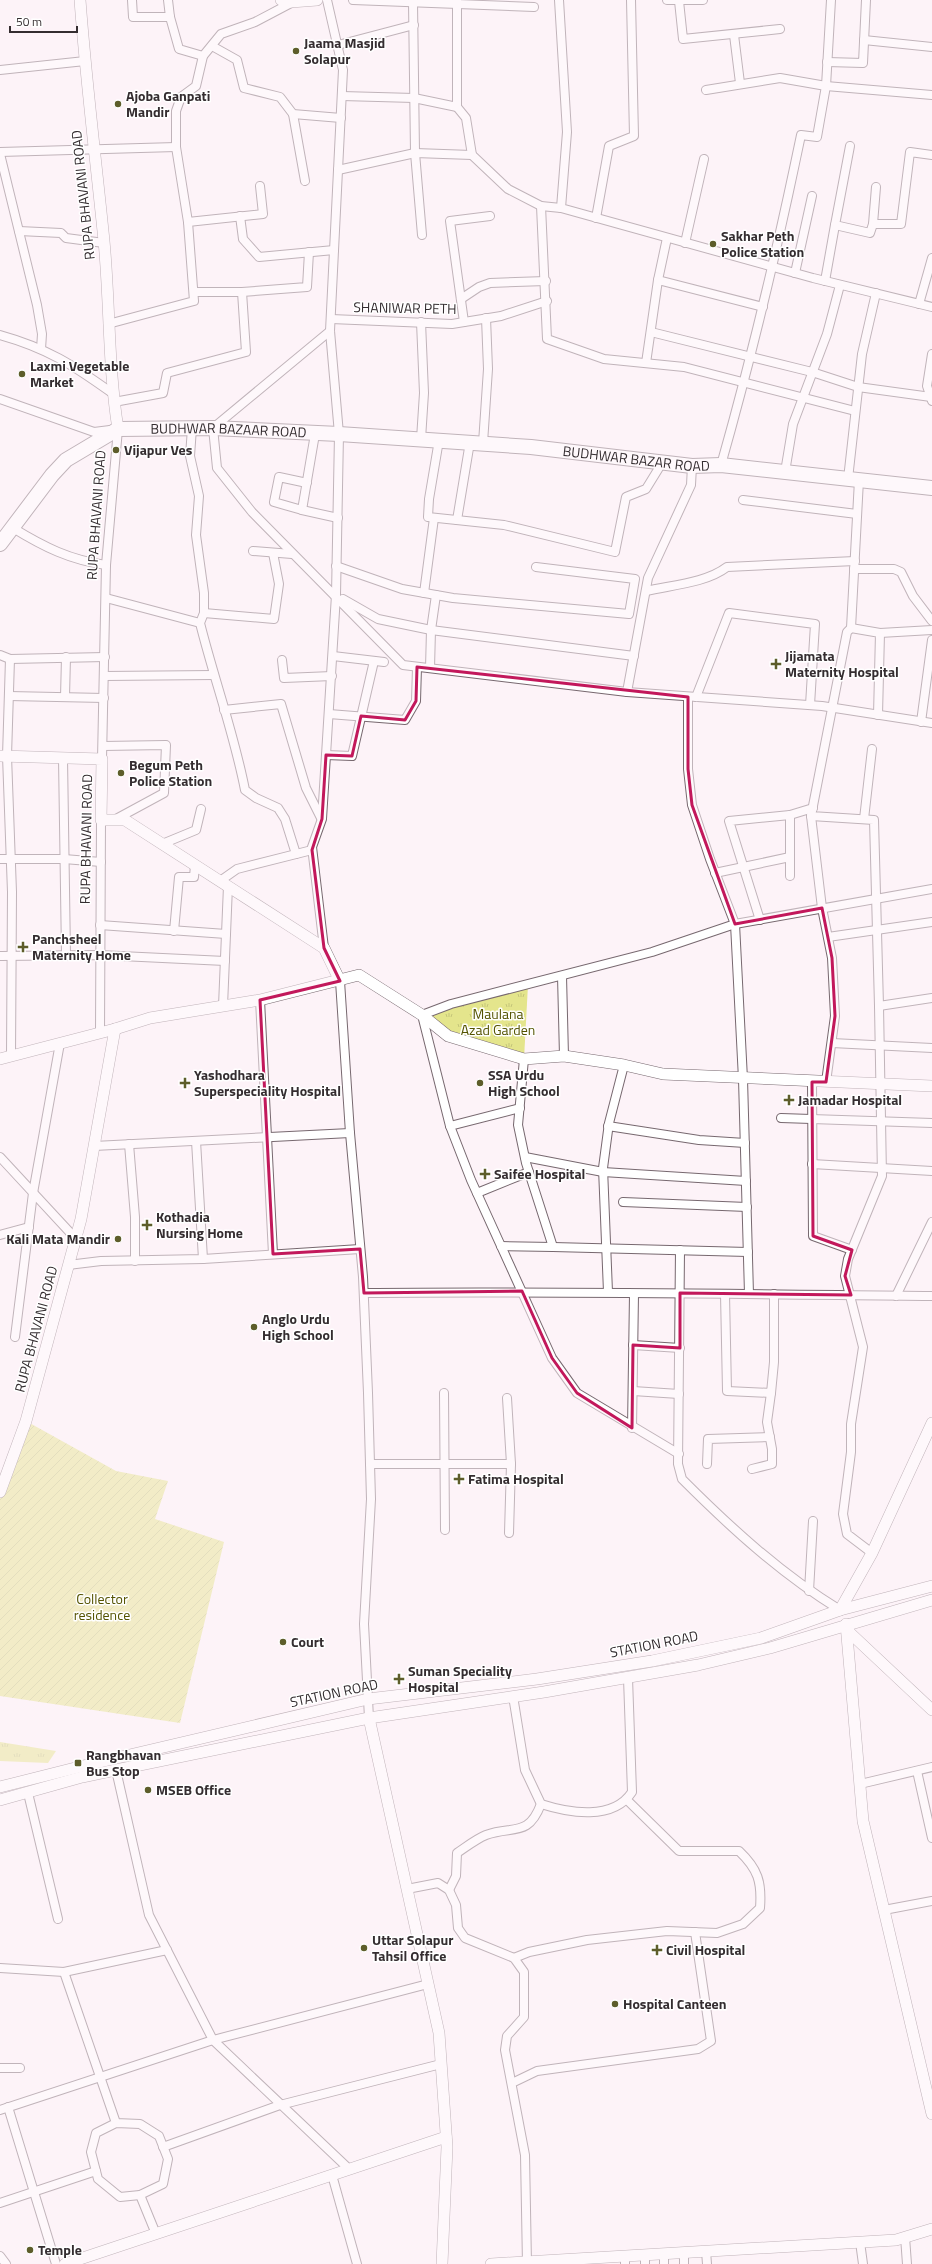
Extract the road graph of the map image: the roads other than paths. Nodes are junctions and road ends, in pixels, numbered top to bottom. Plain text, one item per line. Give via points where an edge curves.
1 (80, 0) edge
2 (132, 0) edge
3 (168, 0) edge
4 (281, 0) edge
5 (316, 0) edge
6 (327, 0) edge
7 (353, 0) edge
8 (558, 0) edge
9 (632, 0) edge
10 (667, 0) edge
11 (703, 0) edge
12 (831, 0) edge
13 (866, 0) edge
14 (409, 1) edge
15 (679, 1) junction
16 (293, 2) junction
17 (457, 2) edge
18 (534, 7) dead end
19 (170, 18) junction
20 (414, 25) junction
21 (780, 29) dead end
22 (734, 35) junction
23 (864, 40) junction
24 (338, 45) junction
25 (212, 46) junction
26 (932, 47) edge
27 (203, 56) junction
28 (85, 61) junction
29 (827, 62) junction
30 (0, 70) edge
31 (740, 83) junction
32 (826, 86) junction
33 (706, 90) dead end
34 (932, 95) edge
35 (342, 96) junction
36 (414, 98) junction
37 (457, 108) junction
38 (293, 114) junction
39 (341, 118) junction
40 (850, 146) dead end
41 (176, 147) junction
42 (94, 148) junction
43 (0, 153) edge
44 (415, 153) junction
45 (472, 155) junction
46 (932, 155) edge
47 (704, 159) dead end
48 (338, 170) junction
49 (305, 181) dead end
50 (260, 186) dead end
51 (876, 187) dead end
52 (812, 196) dead end
53 (541, 206) junction
54 (561, 208) junction
55 (240, 216) junction
56 (490, 216) dead end
57 (596, 218) junction
58 (188, 222) junction
59 (873, 224) junction
60 (835, 225) junction
61 (19, 231) junction
62 (422, 234) dead end
63 (667, 238) junction
64 (104, 243) junction
65 (685, 243) junction
66 (334, 250) junction
67 (309, 252) junction
68 (932, 258) edge
69 (774, 267) junction
70 (795, 273) junction
71 (658, 280) junction
72 (546, 281) junction
73 (825, 281) junction
74 (840, 285) junction
75 (194, 292) junction
76 (242, 292) junction
77 (876, 293) junction
78 (461, 299) junction
79 (547, 301) junction
80 (919, 304) junction
81 (763, 307) junction
82 (932, 307) edge
83 (331, 318) junction
84 (486, 318) junction
85 (421, 322) junction
86 (464, 322) junction
87 (108, 324) junction
88 (330, 331) junction
89 (651, 332) junction
90 (0, 335) edge
91 (41, 349) junction
92 (932, 354) edge
93 (750, 356) junction
94 (646, 363) junction
95 (812, 372) junction
96 (930, 375) edge
97 (745, 383) junction
98 (858, 387) junction
99 (113, 397) junction
100 (803, 398) junction
101 (0, 399) edge
102 (931, 399) edge
103 (855, 411) junction
104 (192, 428) junction
105 (213, 428) junction
106 (118, 429) junction
107 (315, 434) junction
108 (339, 434) junction
109 (421, 439) junction
110 (439, 440) junction
111 (477, 443) junction
112 (662, 463) junction
113 (721, 465) junction
114 (692, 466) junction
115 (784, 472) junction
116 (854, 480) junction
117 (307, 483) junction
118 (932, 488) edge
119 (743, 500) dead end
120 (302, 510) junction
121 (857, 514) junction
122 (338, 518) junction
123 (434, 518) junction
124 (457, 520) junction
125 (13, 528) junction
126 (0, 544) edge
127 (253, 551) dead end
128 (273, 553) junction
129 (292, 554) junction
130 (854, 565) junction
131 (106, 566) junction
132 (336, 566) junction
133 (536, 567) dead end
134 (646, 590) junction
135 (424, 593) junction
136 (336, 594) junction
137 (436, 595) junction
138 (106, 598) junction
139 (204, 613) junction
140 (932, 621) edge
141 (200, 622) junction
142 (851, 628) junction
143 (431, 630) junction
144 (932, 630) edge
145 (880, 633) junction
146 (932, 640) edge
147 (0, 655) edge
148 (104, 656) junction
149 (333, 656) junction
150 (634, 656) junction
151 (66, 657) junction
152 (10, 659) junction
153 (282, 660) dead end
154 (374, 661) junction
155 (384, 662) dead end
156 (417, 667) junction
157 (430, 668) junction
158 (214, 675) junction
159 (104, 676) junction
160 (332, 676) junction
161 (627, 692) junction
162 (9, 696) junction
163 (65, 697) junction
164 (692, 697) junction
165 (104, 698) junction
166 (810, 705) junction
167 (831, 707) junction
168 (224, 710) junction
169 (329, 714) junction
170 (878, 715) junction
171 (361, 716) junction
172 (922, 722) junction
173 (932, 723) edge
174 (103, 746) junction
175 (872, 749) dead end
176 (326, 755) junction
177 (4, 756) edge
178 (63, 758) junction
179 (102, 759) junction
180 (201, 809) dead end
181 (812, 812) junction
182 (790, 815) junction
183 (322, 819) junction
184 (864, 820) junction
185 (106, 821) junction
186 (162, 844) junction
187 (312, 850) junction
188 (296, 854) junction
189 (790, 857) junction
190 (0, 859) edge
191 (11, 859) junction
192 (64, 859) junction
193 (101, 862) junction
194 (195, 865) junction
195 (744, 866) junction
196 (715, 873) junction
197 (790, 876) dead end
198 (224, 883) junction
199 (932, 889) edge
200 (877, 900) junction
201 (822, 908) junction
202 (760, 920) junction
203 (932, 922) edge
204 (735, 924) junction
205 (100, 925) junction
206 (878, 930) junction
207 (174, 931) junction
208 (226, 934) junction
209 (828, 937) junction
210 (324, 948) junction
211 (66, 955) junction
212 (100, 955) junction
213 (0, 956) edge
214 (11, 956) junction
215 (225, 961) junction
216 (562, 976) junction
217 (340, 981) junction
218 (932, 998) edge
219 (260, 1000) junction
220 (223, 1006) junction
221 (880, 1006) junction
222 (422, 1016) junction
223 (115, 1029) junction
224 (100, 1033) junction
225 (60, 1043) junction
226 (832, 1043) junction
227 (880, 1046) junction
228 (932, 1048) edge
229 (564, 1056) junction
230 (5, 1057) edge
231 (524, 1059) junction
232 (624, 1065) junction
233 (743, 1079) junction
234 (812, 1082) junction
235 (826, 1082) junction
236 (881, 1084) junction
237 (932, 1086) edge
238 (520, 1108) junction
239 (781, 1118) dead end
240 (812, 1119) junction
241 (882, 1122) junction
242 (932, 1123) edge
243 (450, 1126) junction
244 (608, 1126) junction
245 (350, 1133) junction
246 (267, 1137) junction
247 (196, 1141) junction
248 (745, 1143) junction
249 (129, 1144) junction
250 (94, 1146) junction
251 (0, 1157) edge
252 (525, 1157) junction
253 (812, 1164) junction
254 (882, 1168) junction
255 (932, 1171) edge
256 (529, 1172) junction
257 (603, 1172) junction
258 (746, 1180) junction
259 (33, 1193) junction
260 (477, 1193) junction
261 (623, 1202) dead end
262 (747, 1207) junction
263 (932, 1222) edge
264 (29, 1227) junction
265 (0, 1235) edge
266 (76, 1239) junction
267 (501, 1246) junction
268 (553, 1247) junction
269 (360, 1249) junction
270 (607, 1249) junction
271 (680, 1250) junction
272 (852, 1250) junction
273 (748, 1252) junction
274 (273, 1254) junction
275 (203, 1259) junction
276 (135, 1261) junction
277 (68, 1265) junction
278 (522, 1291) junction
279 (608, 1292) junction
280 (364, 1293) junction
281 (680, 1293) junction
282 (634, 1294) junction
283 (725, 1294) junction
284 (749, 1294) junction
285 (774, 1294) junction
286 (851, 1295) junction
287 (896, 1296) junction
288 (932, 1296) edge
289 (15, 1337) dead end
290 (633, 1344) junction
291 (680, 1348) junction
292 (633, 1391) junction
293 (444, 1393) dead end
294 (771, 1393) junction
295 (679, 1394) junction
296 (506, 1398) dead end
297 (932, 1423) edge
298 (632, 1428) junction
299 (770, 1437) junction
300 (679, 1454) junction
301 (370, 1464) junction
302 (444, 1464) junction
303 (511, 1464) junction
304 (707, 1464) dead end
305 (752, 1469) dead end
306 (0, 1492) edge
307 (813, 1521) dead end
308 (445, 1530) dead end
309 (509, 1533) dead end
310 (872, 1553) junction
311 (932, 1586) edge
312 (809, 1591) junction
313 (932, 1600) edge
314 (840, 1610) junction
315 (846, 1624) junction
316 (628, 1678) junction
317 (513, 1696) junction
318 (368, 1700) junction
319 (932, 1710) edge
320 (369, 1718) junction
321 (932, 1767) edge
322 (116, 1770) junction
323 (917, 1770) junction
324 (860, 1784) junction
325 (0, 1788) edge
326 (28, 1793) junction
327 (0, 1800) edge
328 (627, 1800) junction
329 (541, 1804) junction
330 (926, 1810) junction
331 (932, 1818) edge
332 (932, 1838) edge
333 (407, 1889) junction
334 (449, 1890) junction
335 (932, 1901) edge
336 (884, 1910) junction
337 (58, 1919) dead end
338 (695, 1932) junction
339 (167, 1950) junction
340 (514, 1958) junction
341 (0, 1968) edge
342 (64, 1972) junction
343 (428, 1984) junction
344 (213, 2040) junction
345 (441, 2064) junction
346 (0, 2068) edge
347 (20, 2068) dead end
348 (98, 2077) junction
349 (512, 2083) junction
350 (280, 2105) junction
351 (4, 2109) edge
352 (932, 2114) edge
353 (116, 2123) junction
354 (446, 2137) junction
355 (163, 2147) junction
356 (349, 2169) junction
357 (96, 2171) junction
358 (332, 2174) junction
359 (33, 2192) junction
360 (140, 2195) junction
361 (0, 2203) edge
362 (932, 2229) edge
363 (156, 2234) junction
364 (905, 2237) junction
365 (860, 2242) junction
366 (706, 2251) junction
367 (684, 2253) junction
368 (0, 2256) edge
369 (645, 2259) edge
370 (664, 2259) edge
371 (625, 2260) edge
372 (587, 2261) edge
373 (604, 2261) edge
374 (549, 2262) edge
375 (568, 2262) edge
376 (527, 2263) edge
377 (6, 2264) edge
378 (56, 2264) edge
379 (65, 2264) edge
380 (357, 2264) edge
381 (442, 2264) edge
382 (492, 2264) edge
383 (684, 2264) edge
384 (707, 2264) edge
385 (863, 2264) edge
386 (907, 2264) edge

1 - 28 street, RUPA BHAVANI ROAD
2 - 19 street via 132,17
3 - 19 street
4 - 16 street
5 - 16 street
6 - 24 street
7 - 14 street
8 - 54 street via 567,132
9 - 57 street via 634,136 610,146
10 - 15 street
11 - 15 street
12 - 29 street
13 - 23 street
14 - 17 street
14 - 20 street
15 - 22 street via 683,39
16 - 25 street via 255,22 221,34
17 - 18 street
17 - 37 street
19 - 27 street via 179,49
20 - 24 street
20 - 36 street
21 - 22 street
22 - 31 street
23 - 26 street
23 - 29 street via 863,63
24 - 35 street via 343,70
25 - 27 street
25 - 38 street via 237,60 244,88 280,97
27 - 41 street via 196,86 181,97 176,111
28 - 30 street
28 - 42 street, RUPA BHAVANI ROAD
29 - 32 street
31 - 32 street via 780,78
31 - 33 street
32 - 34 street
32 - 69 street via 817,137 801,135
35 - 36 street
35 - 39 street
36 - 37 street
36 - 44 street
37 - 45 street via 466,118
38 - 39 street
38 - 49 street
39 - 48 street
40 - 60 street
41 - 42 street
41 - 58 street
42 - 43 street
42 - 64 street, RUPA BHAVANI ROAD
43 - 61 street
44 - 45 street
44 - 48 street
44 - 62 street
45 - 53 street via 508,189
46 - 59 street via 910,152 901,224
47 - 65 street
48 - 66 street
50 - 55 street via 263,214
51 - 59 street
52 - 70 street
53 - 54 street
53 - 72 street
54 - 57 street
55 - 58 street
55 - 67 street via 243,238 260,257
56 - 78 street via 450,221
57 - 63 street
58 - 75 street
59 - 60 street via 870,233
60 - 73 street
61 - 64 street via 61,233 66,238
61 - 91 street via 37,304 42,334
63 - 65 street
63 - 71 street
64 - 87 street, RUPA BHAVANI ROAD
65 - 69 street
66 - 67 street
66 - 83 street
67 - 76 street via 307,287
68 - 80 street
69 - 70 street
69 - 81 street
70 - 73 street
71 - 81 street
71 - 89 street
72 - 78 street via 490,283
72 - 79 street
73 - 74 street
74 - 77 street
74 - 95 street via 827,334
75 - 76 street
75 - 87 street via 194,301
76 - 99 street via 246,352 167,373 163,393
77 - 80 street
77 - 98 street via 862,354
78 - 86 street
79 - 84 street, SHANIWAR PETH via 501,316
79 - 94 street via 547,339 604,359
80 - 82 street
81 - 93 street
83 - 85 street, SHANIWAR PETH
83 - 88 street
84 - 86 street, SHANIWAR PETH
84 - 111 street via 488,369
85 - 86 street, SHANIWAR PETH
85 - 109 street via 424,393
87 - 99 street, RUPA BHAVANI ROAD
88 - 105 street
88 - 108 street
89 - 93 street
89 - 94 street
90 - 91 street via 31,343
91 - 99 street via 74,365
92 - 96 street
93 - 95 street
93 - 97 street
94 - 97 street via 684,367
95 - 98 street
95 - 100 street
96 - 102 street via 927,386
97 - 100 street
97 - 113 street
98 - 102 street
98 - 103 street
99 - 106 street, RUPA BHAVANI ROAD
100 - 103 street
100 - 115 street via 793,424
101 - 106 street via 94,432
103 - 116 street
104 - 105 highway, BUDHWAR BAZAAR ROAD
104 - 106 highway, BUDHWAR BAZAAR ROAD
104 - 139 street via 190,456 198,496 196,535 204,593
105 - 107 highway, BUDHWAR BAZAAR ROAD
105 - 129 street via 217,468 252,512
106 - 125 highway via 66,460
106 - 131 street, RUPA BHAVANI ROAD
107 - 108 highway, BUDHWAR BAZAAR ROAD
107 - 117 street
108 - 109 highway, BUDHWAR BAZAR ROAD
108 - 122 street
109 - 110 highway, BUDHWAR BAZAR ROAD
110 - 111 highway, BUDHWAR BAZAR ROAD
110 - 123 street via 429,499 428,517
111 - 112 highway, BUDHWAR BAZAR ROAD
111 - 124 street
112 - 114 highway, BUDHWAR BAZAR ROAD
112 - 124 street via 646,489 626,497 615,552 504,525
113 - 114 highway, BUDHWAR BAZAR ROAD
113 - 115 highway, BUDHWAR BAZAR ROAD
114 - 134 street via 691,485 648,578
115 - 116 highway, BUDHWAR BAZAR ROAD
116 - 118 highway, BUDHWAR BAZAR ROAD
116 - 121 street
117 - 120 street
117 - 120 street via 279,477 274,502
119 - 121 street
120 - 122 street
121 - 130 street
122 - 132 street
123 - 124 street
123 - 135 street
125 - 126 highway
125 - 131 street via 39,544 81,562
127 - 128 street
128 - 129 street
128 - 139 street via 279,584 274,619
129 - 136 street
130 - 134 street via 727,567 720,573
130 - 140 street via 901,572 913,596
130 - 142 street
131 - 138 street, RUPA BHAVANI ROAD
132 - 135 street via 402,589
132 - 136 street
133 - 137 street via 636,579 629,614
134 - 150 street
135 - 137 street
136 - 143 street via 378,618
136 - 149 street
136 - 156 street via 403,665
137 - 143 street
138 - 141 street
138 - 148 street, RUPA BHAVANI ROAD
139 - 141 street
141 - 158 street
142 - 145 street
142 - 167 street via 846,632
143 - 150 street
143 - 157 street
144 - 145 street
145 - 170 street
146 - 172 street
147 - 152 street
148 - 151 street
148 - 159 street, RUPA BHAVANI ROAD
149 - 154 street
149 - 160 street
150 - 161 street
151 - 152 street
151 - 163 street
152 - 162 street
153 - 160 street via 284,678
154 - 155 street
154 - 171 street
156 - 157 street
156 - 171 street via 416,701 405,720
157 - 161 street
158 - 159 street
158 - 168 street
159 - 165 street, RUPA BHAVANI ROAD
160 - 169 street
161 - 164 street
162 - 163 street
162 - 177 street
163 - 165 street
164 - 166 street
164 - 166 street via 729,613 815,624
164 - 196 street via 688,769 692,805
165 - 174 street, RUPA BHAVANI ROAD
166 - 167 street
167 - 170 street
167 - 181 street
168 - 183 street via 281,704 306,788
168 - 188 street via 237,745 245,790 278,808 285,820
169 - 171 street
169 - 176 street
170 - 172 street
171 - 176 street via 352,756
172 - 173 street
174 - 179 street, RUPA BHAVANI ROAD
174 - 185 street via 166,744 164,793
175 - 184 street
176 - 183 street
177 - 178 street
177 - 191 street
178 - 179 street
178 - 192 street
179 - 185 street, RUPA BHAVANI ROAD
180 - 186 street via 196,830
181 - 182 street
181 - 184 street
181 - 201 street
182 - 189 street
182 - 195 street via 729,821
183 - 187 street
184 - 200 street via 874,820
185 - 186 street via 125,820
185 - 193 street, RUPA BHAVANI ROAD
186 - 194 street
187 - 188 street
187 - 210 street
188 - 198 street via 238,869
189 - 195 street
189 - 197 street
190 - 191 street
191 - 192 street
191 - 214 street
192 - 193 street
192 - 211 street
193 - 205 street, RUPA BHAVANI ROAD
194 - 198 street
194 - 207 street via 194,877 178,877
195 - 196 street
195 - 202 street
196 - 204 street
198 - 208 street
198 - 210 street
199 - 200 street
200 - 201 street
200 - 206 street
201 - 202 street
201 - 209 street
202 - 204 street
203 - 206 street
204 - 216 street via 652,952
204 - 233 street
205 - 207 street
205 - 212 street, RUPA BHAVANI ROAD
206 - 209 street
206 - 221 street
207 - 208 street
208 - 215 street
209 - 226 street via 832,958 835,1016
210 - 217 street
211 - 212 street
211 - 214 street
212 - 215 street
212 - 224 street, RUPA BHAVANI ROAD
213 - 214 street
214 - 230 street
215 - 220 street
216 - 222 street via 451,1004
216 - 229 street
217 - 219 street
217 - 222 street via 359,975
217 - 245 street
218 - 221 street
219 - 220 street
219 - 246 street
220 - 223 street via 150,1018
221 - 227 street
222 - 231 street via 448,1036
222 - 243 street
223 - 224 street
223 - 250 street, RUPA BHAVANI ROAD
224 - 225 street
225 - 230 street
225 - 259 street
226 - 227 street
226 - 235 street
227 - 228 street
227 - 236 street
229 - 231 street
229 - 232 street
231 - 238 street
232 - 233 street via 663,1074
232 - 244 street
233 - 234 street
233 - 248 street
234 - 235 street
234 - 240 street
235 - 236 street
236 - 237 street
236 - 241 street
238 - 243 street
238 - 252 street via 518,1125
239 - 240 street
240 - 241 street
240 - 253 street
241 - 242 street
241 - 254 street
243 - 260 street
244 - 248 street via 699,1140
244 - 257 street
245 - 246 street
245 - 269 street
246 - 247 street
246 - 274 street
247 - 249 street
247 - 275 street
248 - 258 street
249 - 250 street
249 - 276 street via 135,1217
250 - 266 street, RUPA BHAVANI ROAD
251 - 259 street
252 - 256 street
252 - 257 street
253 - 254 street
253 - 272 street via 813,1236
254 - 255 street
254 - 272 street via 882,1176
256 - 260 street
256 - 268 street
257 - 258 street
257 - 270 street
258 - 262 street
259 - 264 street
259 - 266 street
260 - 267 street
261 - 262 street
262 - 273 street
263 - 287 street
264 - 265 street
264 - 289 street
266 - 277 street, RUPA BHAVANI ROAD
267 - 268 street
267 - 278 street
268 - 270 street
269 - 274 street
269 - 280 street
270 - 271 street
270 - 279 street
271 - 273 street
271 - 281 street
272 - 286 street via 845,1276
273 - 284 street
274 - 275 street
275 - 276 street
276 - 277 street via 101,1261
277 - 306 street, RUPA BHAVANI ROAD via 26,1421
278 - 279 street
278 - 280 street
278 - 298 street via 552,1358 577,1393
279 - 282 street
280 - 301 street
281 - 282 street
281 - 283 street
281 - 291 street
282 - 290 street
283 - 284 street
283 - 294 street via 727,1391
284 - 285 street
285 - 286 street
285 - 294 street via 774,1362
286 - 287 street
286 - 310 street via 863,1347 851,1424 851,1452 843,1514 847,1534
287 - 288 street
290 - 291 street
290 - 292 street
291 - 295 street
292 - 295 street
292 - 298 street
293 - 302 street
294 - 299 street via 767,1422
295 - 300 street
296 - 303 street
297 - 310 street
298 - 300 street
299 - 304 street via 708,1439
299 - 305 street via 772,1464
300 - 312 street via 678,1464 682,1479 755,1547
301 - 302 street
301 - 318 street via 371,1499 364,1624
302 - 303 street
302 - 308 street
303 - 309 street
307 - 312 street
310 - 314 street
311 - 314 street, STATION ROAD
312 - 314 street
313 - 315 street
314 - 318 street, STATION ROAD via 761,1638 652,1661 537,1679
315 - 316 street via 770,1648
315 - 319 street via 850,1633
315 - 324 street
316 - 317 street
316 - 328 street via 632,1792
317 - 320 street
317 - 329 street via 525,1770
318 - 320 street
318 - 325 street, STATION ROAD via 87,1765
320 - 322 street
320 - 333 street
321 - 323 street
322 - 326 street
322 - 339 street via 149,1915
323 - 324 street
323 - 330 street
324 - 336 street via 863,1821
326 - 327 street
326 - 337 street
328 - 329 street via 607,1810 583,1813 562,1811
328 - 338 street via 679,1851 739,1851 752,1863 761,1886 760,1908 743,1924 717,1934
329 - 334 street via 536,1818 523,1827 486,1835 457,1853 456,1876
330 - 331 street
330 - 332 street
333 - 334 street via 438,1883
333 - 343 street
334 - 340 street via 456,1905 458,1928 465,1938
335 - 336 street
336 - 352 street
338 - 340 street via 667,1931 587,1940 529,1952
338 - 349 street via 711,2042 698,2049 537,2070
339 - 342 street
339 - 344 street
340 - 349 street via 524,1972 524,2017 507,2036 505,2050
341 - 342 street
342 - 348 street
343 - 344 street
343 - 345 street via 439,2033
344 - 348 street
344 - 350 street
345 - 350 street
345 - 354 street
346 - 347 street
348 - 351 street
348 - 353 street
349 - 376 street via 525,2155
350 - 355 street
350 - 356 street
351 - 359 street
353 - 355 street via 140,2124 159,2136
353 - 357 street via 96,2133 91,2152
354 - 356 street
354 - 381 street
355 - 360 street via 168,2159 163,2184
356 - 358 street
357 - 359 street
357 - 360 street via 98,2179 120,2197
358 - 363 street
358 - 380 street
359 - 361 street
359 - 378 street
360 - 363 street
362 - 364 street
363 - 379 street
364 - 365 street
364 - 386 street
365 - 366 street
365 - 385 street
366 - 367 street
366 - 384 street
367 - 370 street
367 - 383 street
368 - 377 street
369 - 370 street
369 - 371 street
371 - 373 street
372 - 373 street
372 - 375 street
374 - 375 street
374 - 376 street
376 - 382 street

